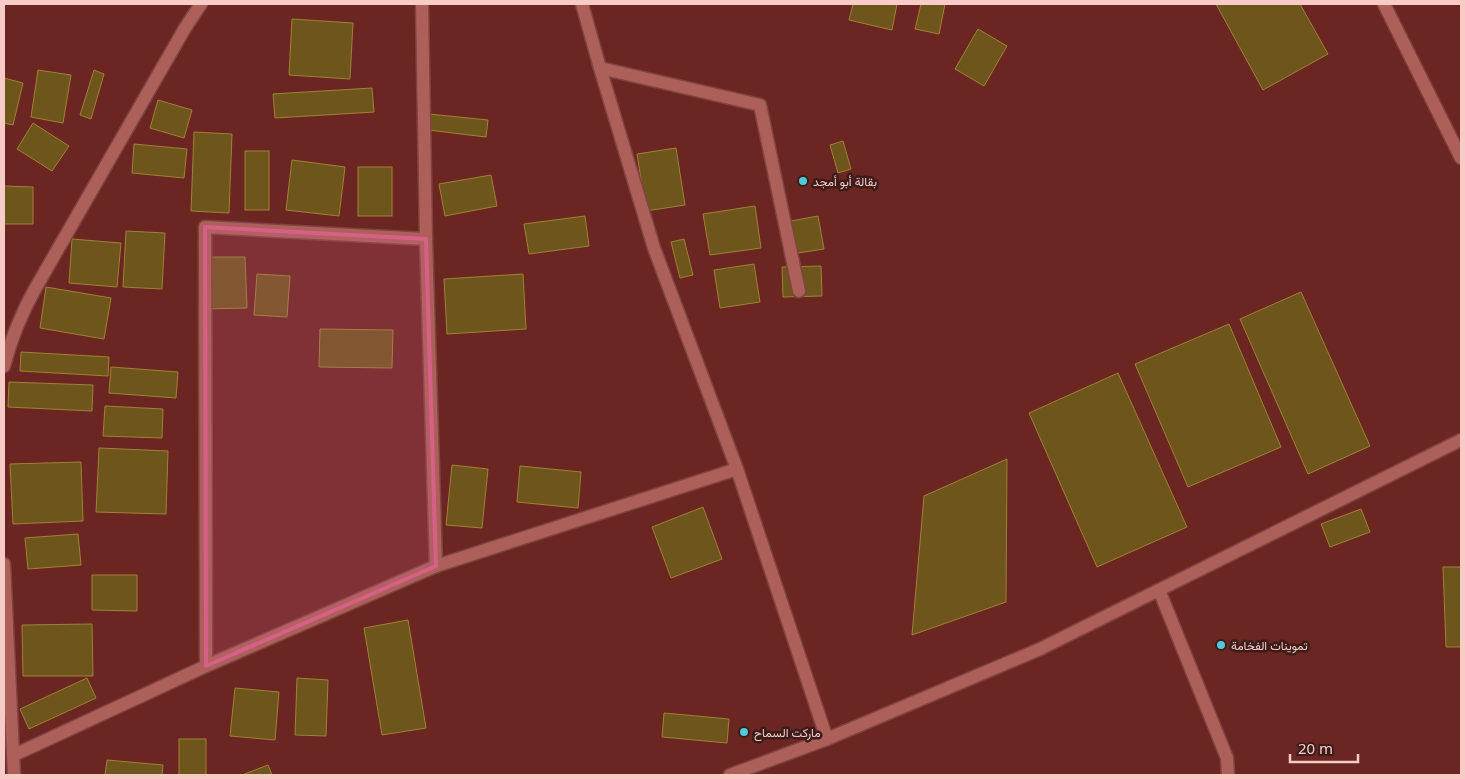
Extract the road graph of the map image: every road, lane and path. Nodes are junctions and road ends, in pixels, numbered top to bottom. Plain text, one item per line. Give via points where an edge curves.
1 (200, 4) edge
2 (422, 4) edge
3 (582, 4) edge
4 (1384, 4) edge
5 (600, 68) junction
6 (1461, 158) edge
7 (426, 240) junction
8 (799, 291) dead end
9 (4, 366) edge
10 (1461, 440) edge
11 (737, 469) junction
12 (4, 564) edge
13 (436, 566) junction
14 (1159, 590) junction
15 (206, 666) junction
16 (827, 739) junction
17 (14, 755) junction
18 (14, 775) edge
19 (730, 775) edge
20 (1228, 775) edge

1 - 9 street via 31,296
2 - 7 street
3 - 5 street
4 - 6 street
5 - 8 street via 760,105
5 - 11 street via 654,248
7 - 13 street
7 - 15 street via 205,227
10 - 14 street
11 - 13 street
11 - 16 street
12 - 17 street
13 - 15 street
14 - 16 street via 1040,649
14 - 20 street via 1227,758
15 - 17 street
16 - 19 street
17 - 18 street

